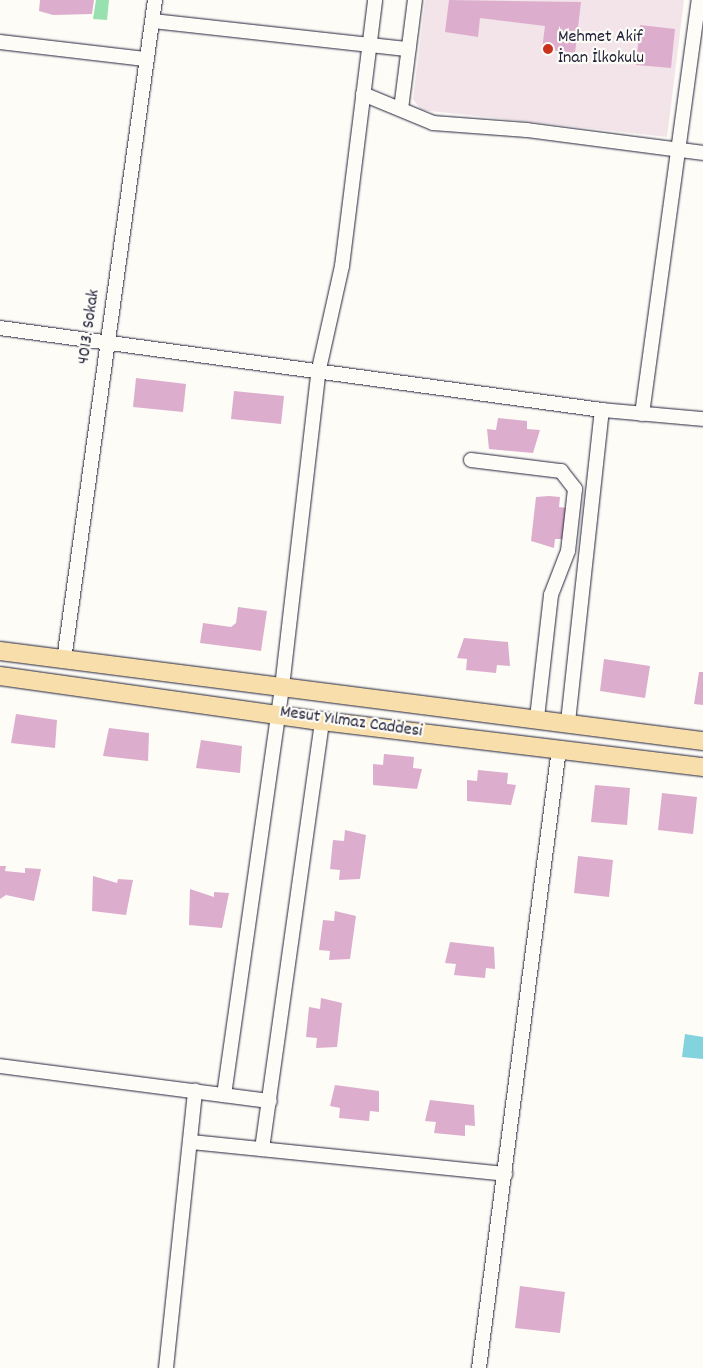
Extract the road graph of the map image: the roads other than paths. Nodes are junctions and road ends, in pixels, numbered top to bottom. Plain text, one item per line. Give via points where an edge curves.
1 (155, 0) edge
2 (374, 0) edge
3 (415, 0) edge
4 (699, 0) edge
5 (153, 21) junction
6 (0, 42) edge
7 (369, 45) junction
8 (408, 49) junction
9 (145, 59) junction
10 (363, 94) junction
11 (401, 109) junction
12 (676, 150) junction
13 (703, 153) edge
14 (0, 328) edge
15 (107, 342) junction
16 (319, 369) junction
17 (602, 410) junction
18 (642, 414) junction
19 (703, 419) edge
20 (471, 460) dead end
21 (0, 650) edge
22 (64, 660) junction
23 (0, 676) edge
24 (282, 687) junction
25 (278, 714) junction
26 (537, 718) junction
27 (322, 721) junction
28 (568, 722) junction
29 (703, 741) edge
30 (559, 749) junction
31 (703, 767) edge
32 (0, 1066) edge
33 (196, 1091) junction
34 (224, 1095) junction
35 (270, 1101) junction
36 (191, 1142) junction
37 (262, 1149) junction
38 (505, 1174) junction
39 (166, 1368) edge
40 (479, 1368) edge

1 - 5 street, 4013. Sokak
2 - 7 street
3 - 8 street
4 - 12 street
5 - 7 street
5 - 9 street, 4013. Sokak
6 - 9 street
7 - 8 street
7 - 10 street
8 - 11 street
9 - 15 street, 4013. Sokak
10 - 11 street
10 - 16 street via 342,266
11 - 12 street via 433,123
12 - 13 street
12 - 18 street
14 - 15 street
15 - 16 street
15 - 22 street, 4013. Sokak
16 - 17 street
16 - 24 street
17 - 18 street
17 - 28 street
18 - 19 street
20 - 26 street via 561,471 575,489 568,551 550,604
21 - 22 main road, Mesut Yılmaz Caddesi
22 - 24 main road, Mesut Yılmaz Caddesi
23 - 25 main road, Mesut Yılmaz Caddesi
24 - 25 street
24 - 26 main road, Mesut Yılmaz Caddesi
25 - 27 main road, Mesut Yılmaz Caddesi
25 - 34 street
26 - 28 main road, Mesut Yılmaz Caddesi
27 - 30 main road, Mesut Yılmaz Caddesi
27 - 35 street
28 - 29 main road, Mesut Yılmaz Caddesi
30 - 31 main road, Mesut Yılmaz Caddesi
30 - 38 street
32 - 33 street
33 - 34 street
33 - 36 street
34 - 35 street
35 - 37 street
36 - 37 street
36 - 39 street
37 - 38 street
38 - 40 street

